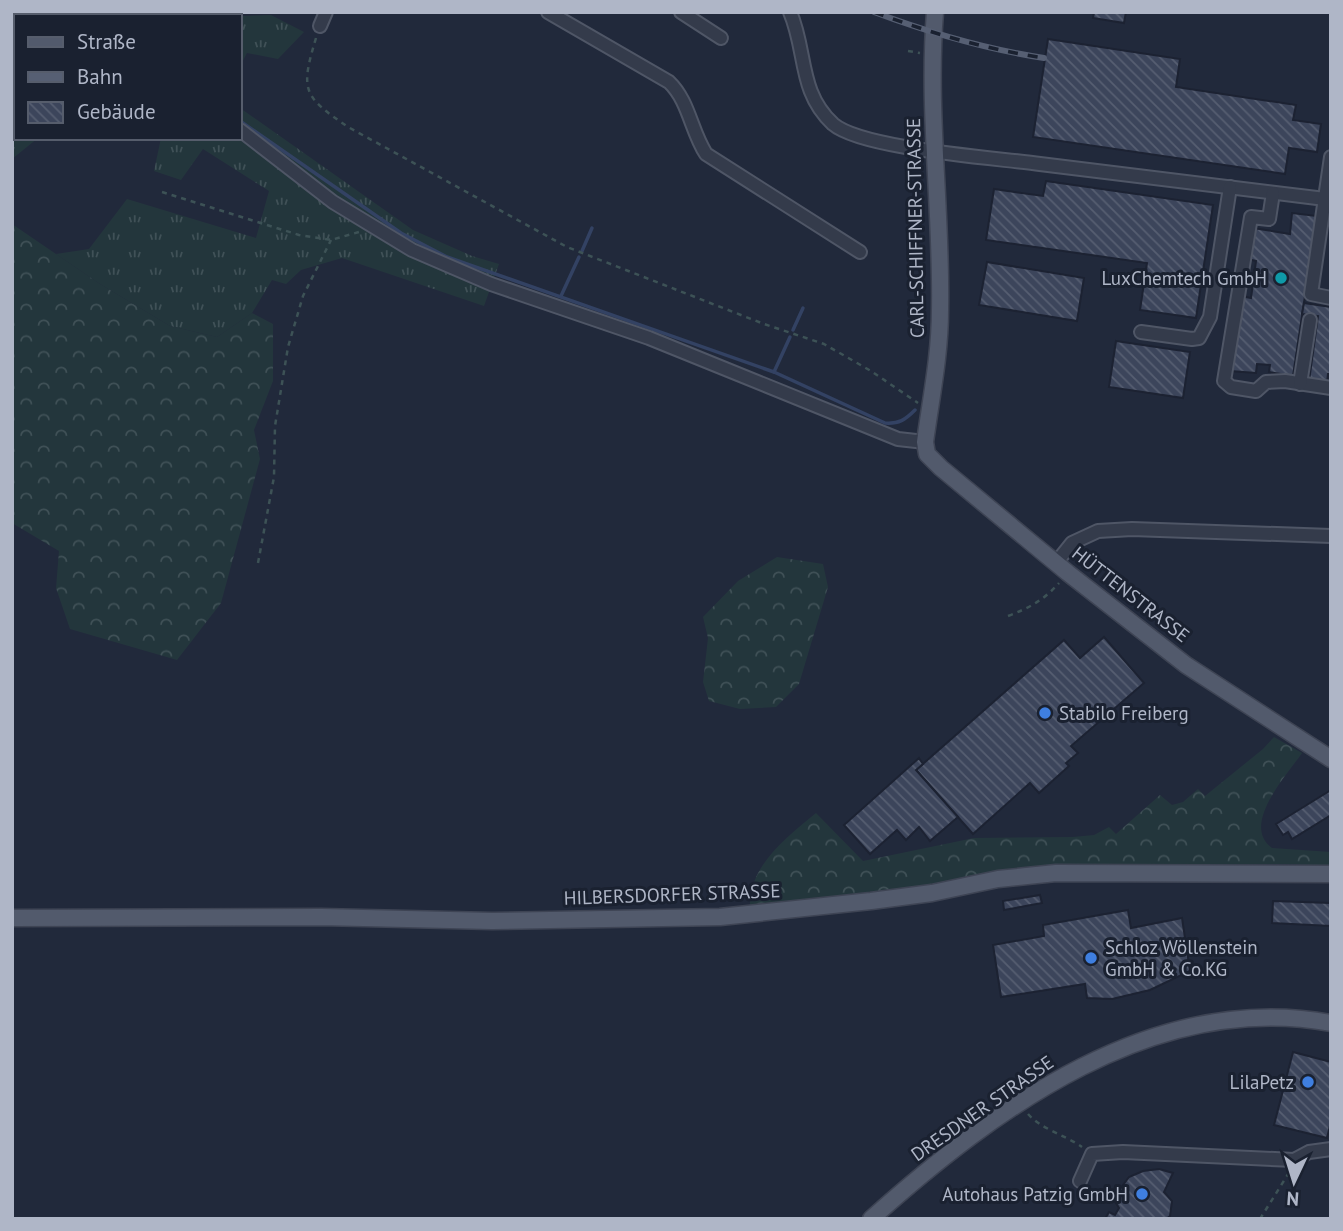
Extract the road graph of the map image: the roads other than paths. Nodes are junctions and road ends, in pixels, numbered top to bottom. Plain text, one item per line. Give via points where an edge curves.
1 (326, 12) edge
2 (548, 12) edge
3 (681, 12) edge
4 (790, 12) edge
5 (935, 12) edge
6 (318, 31) road end
7 (722, 38) dead end
8 (242, 132) edge
9 (934, 150) junction
10 (1331, 157) edge
11 (1230, 187) junction
12 (1273, 193) junction
13 (1325, 199) junction
14 (860, 252) dead end
15 (1331, 298) edge
16 (1310, 320) dead end
17 (1141, 332) dead end
18 (1300, 384) junction
19 (1331, 388) edge
20 (925, 442) junction
21 (1331, 536) edge
22 (1062, 568) junction
23 (1331, 759) edge
24 (1331, 874) edge
25 (12, 918) edge
26 (1331, 1023) edge
27 (1331, 1149) edge
28 (1080, 1181) dead end
29 (871, 1219) edge

1 - 6 street
2 - 14 street via 669,82 679,91 706,154
3 - 7 street
4 - 9 street via 805,78 822,113 834,125 863,138
5 - 9 main road, CARL-SCHIFFNER-STRASSE
8 - 20 street via 332,202 412,250 479,279 649,338 898,439
9 - 11 street
9 - 20 main road, CARL-SCHIFFNER-STRASSE via 940,310 938,361
10 - 13 street
11 - 12 street
11 - 17 street via 1205,329 1192,340
12 - 13 street
12 - 18 street via 1269,219 1251,217 1224,381 1231,387 1256,391 1266,382
13 - 15 street via 1311,294
16 - 18 street
18 - 19 street
20 - 22 main road, HÜTTENSTRASSE via 927,454 941,468
21 - 22 street via 1098,531 1072,543
22 - 23 main road, HÜTTENSTRASSE via 1186,665
24 - 25 main road, HILBERSDORFER STRASSE via 1056,873 720,918
26 - 29 main road, DRESDNER STRASSE via 1282,1016 1234,1018 1184,1029 1103,1057 1019,1104 924,1173
27 - 28 street via 1294,1160 1093,1154

